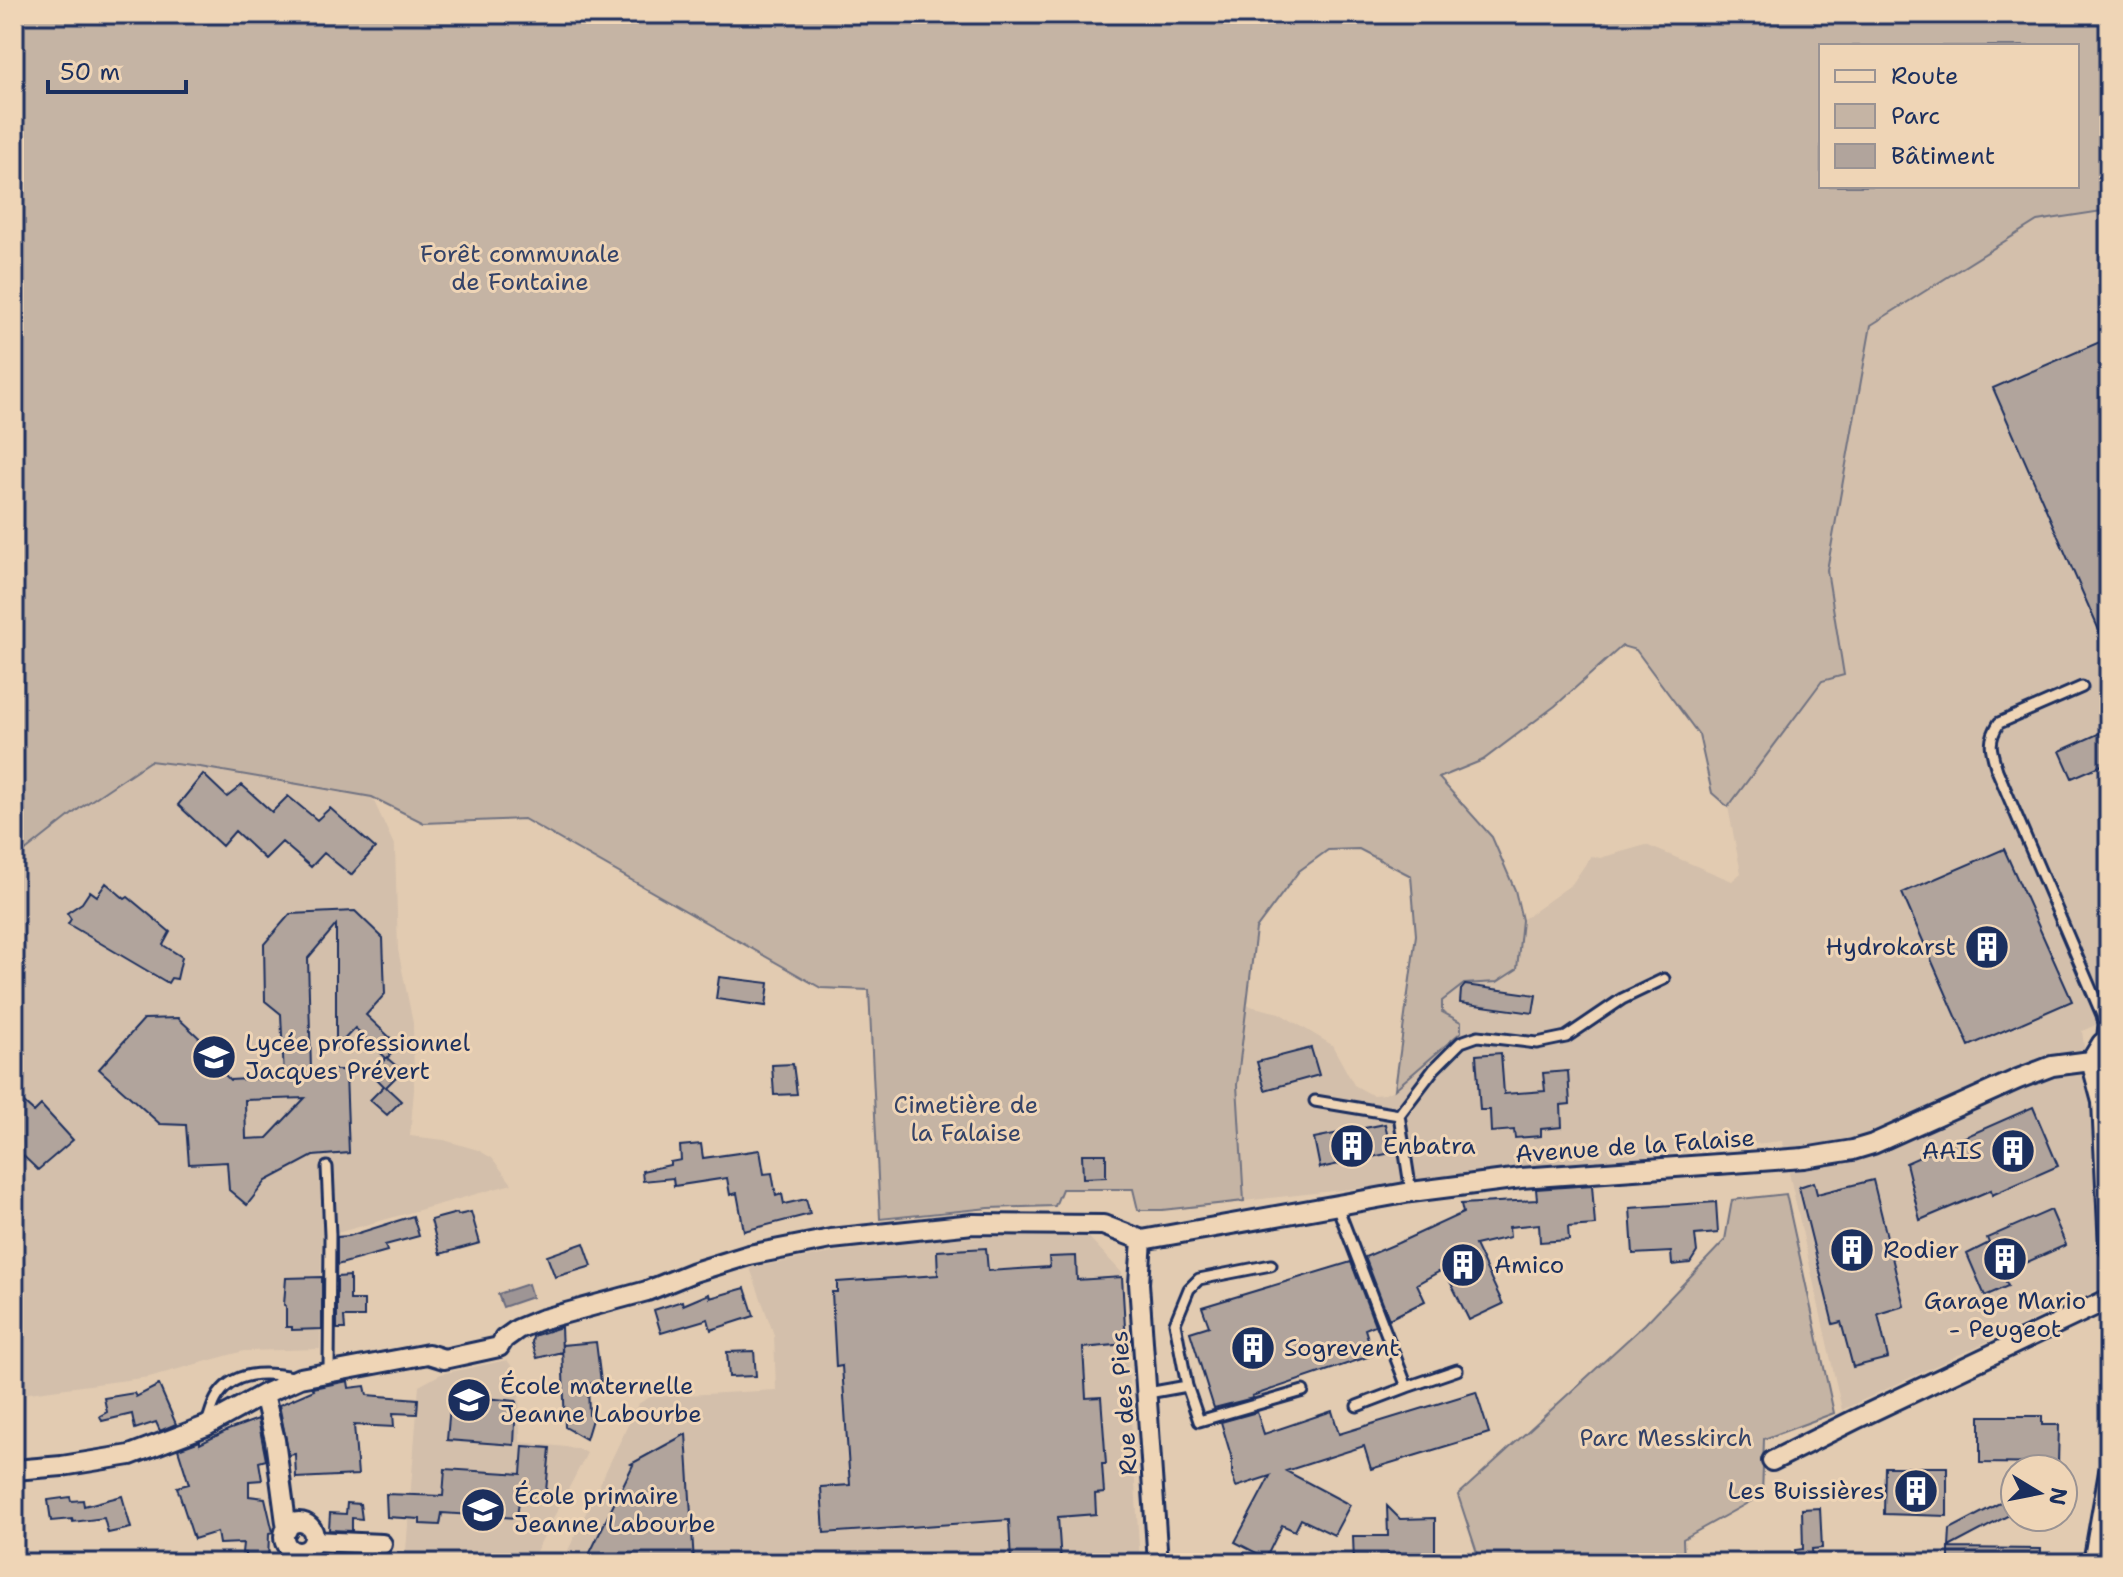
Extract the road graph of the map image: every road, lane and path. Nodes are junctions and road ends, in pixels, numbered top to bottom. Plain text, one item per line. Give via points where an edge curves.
1 (2082, 687) dead end
2 (1664, 979) dead end
3 (2106, 1041) edge
4 (2091, 1061) junction
5 (1315, 1101) dead end
6 (1399, 1115) junction
7 (327, 1167) dead end
8 (1411, 1192) junction
9 (1337, 1206) junction
10 (1142, 1240) junction
11 (2109, 1248) edge
12 (1271, 1265) dead end
13 (2109, 1299) edge
14 (1457, 1370) dead end
15 (329, 1373) junction
16 (300, 1378) junction
17 (1187, 1386) junction
18 (1407, 1387) junction
19 (1303, 1391) dead end
20 (1148, 1393) junction
21 (264, 1394) junction
22 (1357, 1406) dead end
23 (206, 1426) junction
24 (1772, 1461) dead end
25 (14, 1470) edge
26 (2109, 1472) edge
27 (382, 1544) dead end
28 (1158, 1563) edge
29 (2093, 1563) edge

1 - 3 lane via 1999,723 1991,735 1991,751 2102,1015
2 - 6 lane via 1622,999 1566,1037 1537,1043 1478,1036 1461,1042
3 - 4 street
4 - 8 street, Avenue de la Falaise via 2052,1066 1853,1150
4 - 11 street via 2102,1102
5 - 6 lane
6 - 8 lane
7 - 15 lane
8 - 9 street, Avenue de la Falaise
9 - 10 street, Avenue de la Falaise
9 - 18 lane
10 - 15 street via 1103,1225 973,1224 831,1239 749,1255 647,1291 540,1320 518,1329 499,1347
10 - 20 street, Rue des Pies via 1139,1283
12 - 17 lane via 1199,1279 1189,1289 1175,1323
13 - 24 street
14 - 18 lane
15 - 16 street
16 - 21 street
16 - 23 lane via 267,1372 233,1380 217,1397
17 - 19 lane via 1199,1421
17 - 20 lane
18 - 22 lane
20 - 28 street, Rue des Pies
21 - 23 street
21 - 27 street via 275,1440 286,1545 304,1552 314,1541
23 - 25 street via 130,1455
26 - 29 street

